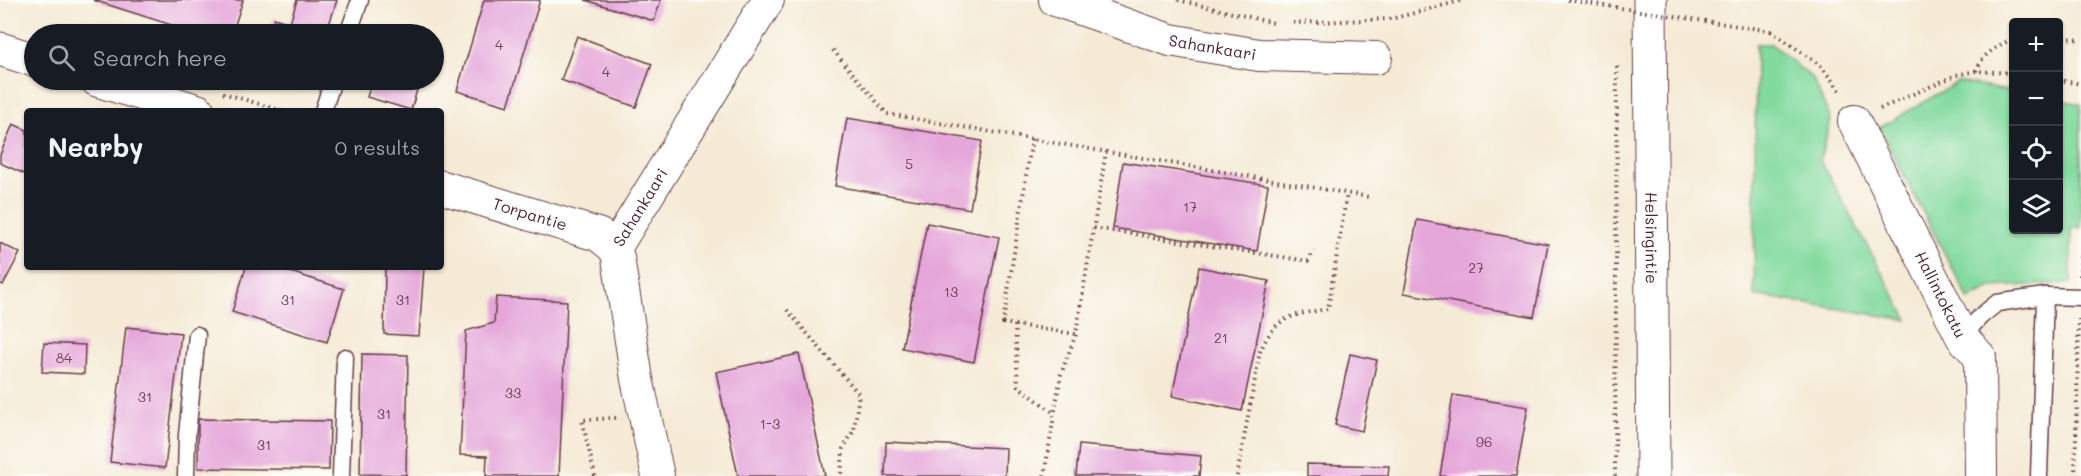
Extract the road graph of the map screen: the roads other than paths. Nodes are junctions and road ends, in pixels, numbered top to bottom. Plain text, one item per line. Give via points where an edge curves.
1 (360, 0) edge
2 (768, 0) edge
3 (1055, 0) edge
4 (1650, 0) edge
5 (352, 24) edge
6 (0, 49) edge
7 (24, 57) edge
8 (1376, 58) dead end
9 (147, 90) edge
10 (330, 90) edge
11 (208, 102) edge
12 (324, 108) edge
13 (1854, 121) road end
14 (444, 188) edge
15 (615, 248) junction
16 (2045, 296) junction
17 (2080, 297) edge
18 (197, 335) dead end
19 (1962, 337) junction
20 (345, 357) dead end
21 (186, 476) edge
22 (341, 476) edge
23 (658, 476) edge
24 (1653, 476) edge
25 (1981, 476) edge
26 (2039, 476) edge

1 - 5 lane
2 - 15 street, Sahankaari
3 - 8 street, Sahankaari via 1170,40 1259,55
4 - 24 main road, Helsingintie
6 - 7 main road
9 - 11 main road
10 - 12 lane
13 - 19 street, Hallintokatu
14 - 15 main road, Torpantie via 599,235
15 - 23 street, Sahankaari
16 - 17 lane
16 - 19 lane via 1997,303
16 - 26 lane
18 - 21 lane
19 - 25 street, Hallintokatu via 1980,357
20 - 22 lane

